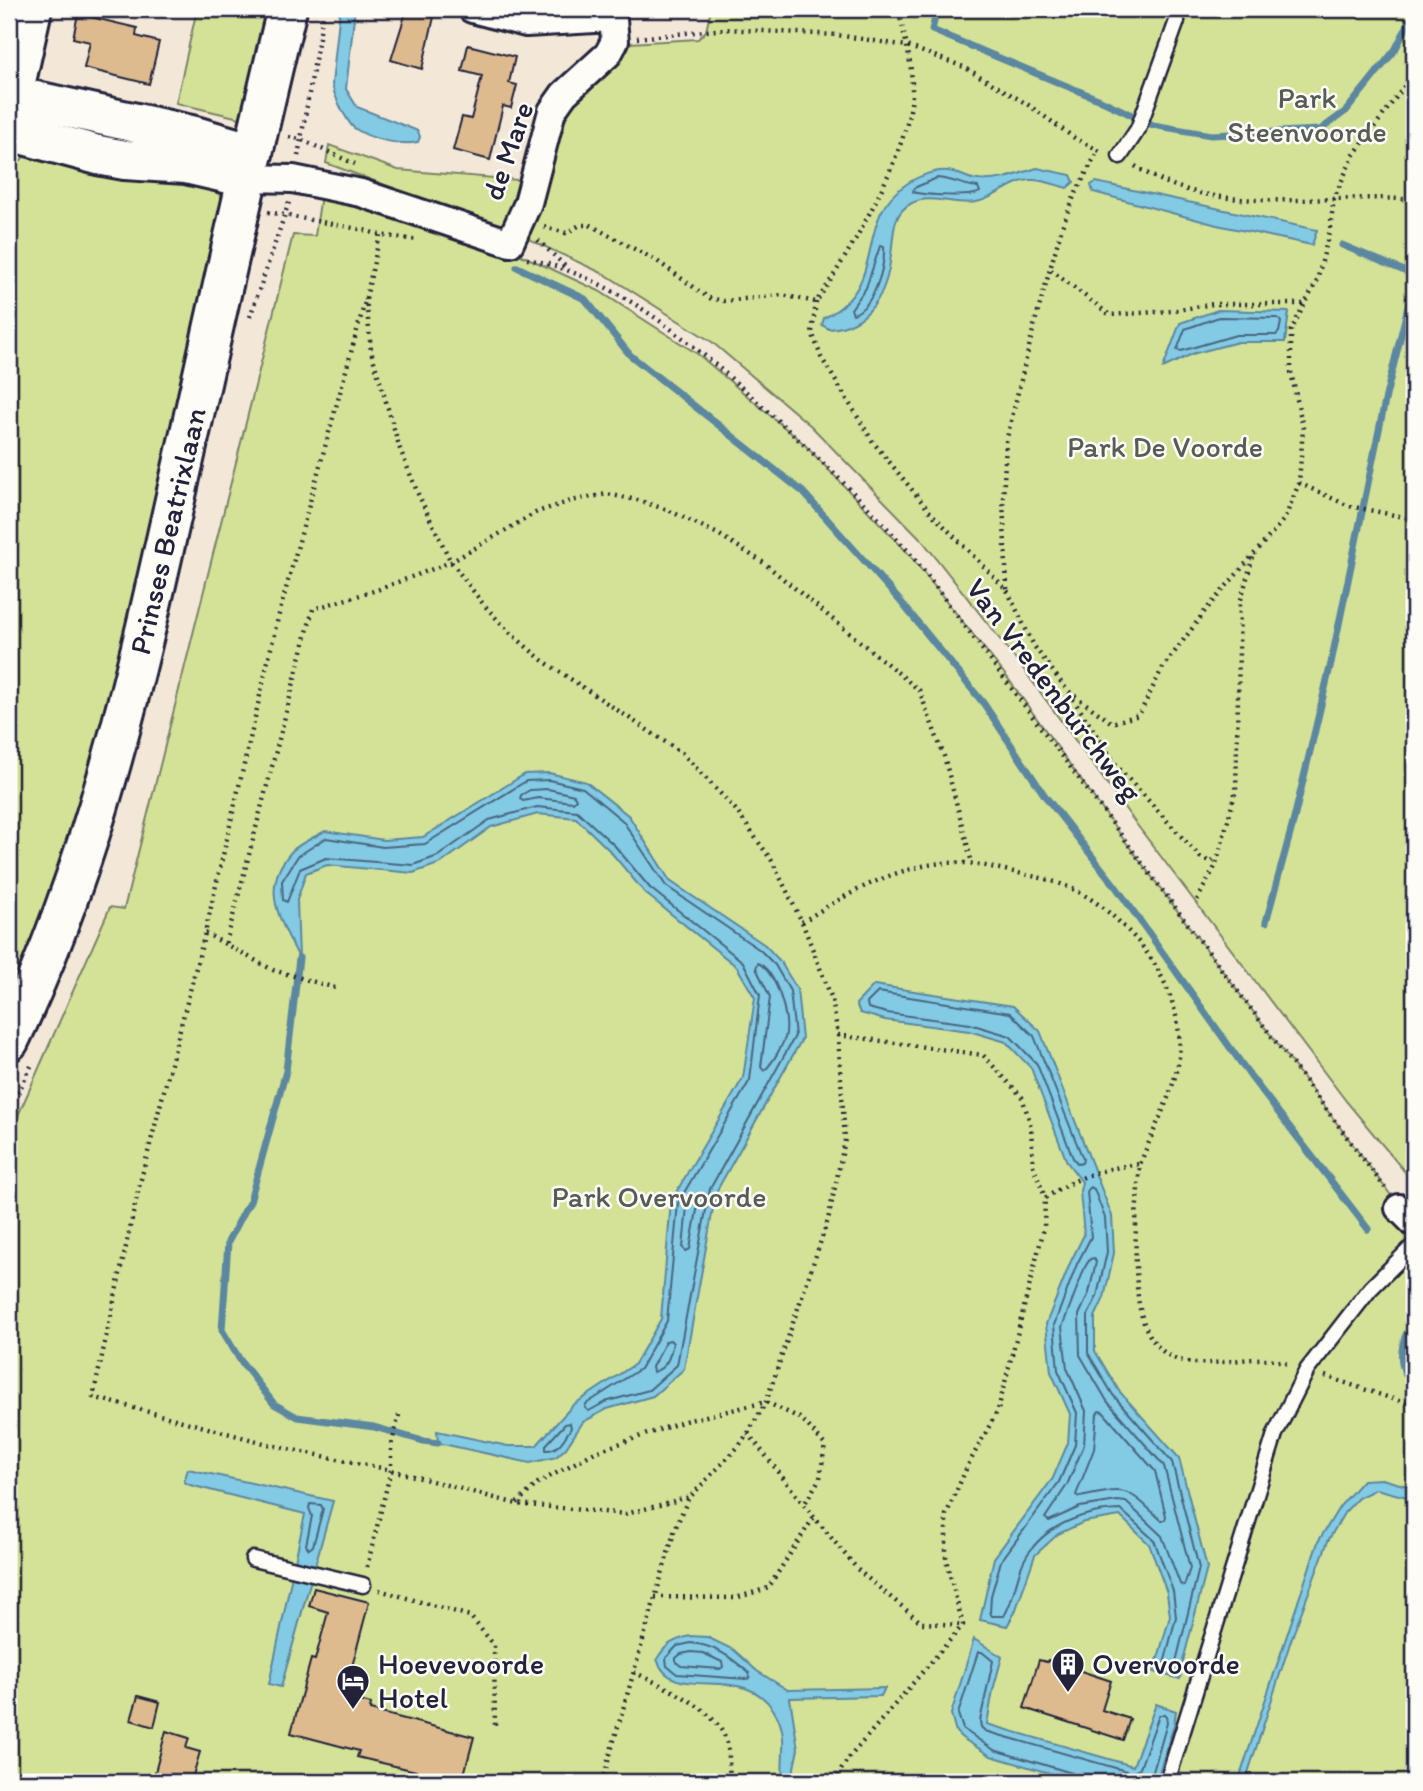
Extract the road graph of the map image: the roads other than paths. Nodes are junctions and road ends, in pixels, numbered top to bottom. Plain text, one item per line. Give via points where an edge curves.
1 (32, 9) edge
2 (287, 9) edge
3 (472, 9) edge
4 (1177, 21) dead end
5 (613, 22) edge
6 (10, 109) edge
7 (1120, 156) road end
8 (250, 166) junction
9 (9, 1041) edge
10 (1414, 1245) edge
11 (253, 1559) dead end
12 (363, 1585) road end
13 (1167, 1782) edge

1 - 6 main road
2 - 8 main road, Prinses Beatrixlaan
3 - 5 street via 526,23
4 - 7 lane via 1138,129
5 - 8 street, de Mare via 608,54 552,111 521,229
6 - 8 main road via 191,135
8 - 9 main road, Prinses Beatrixlaan via 144,643 107,782 61,923
10 - 13 lane via 1370,1289 1307,1370 1275,1434
11 - 12 lane

